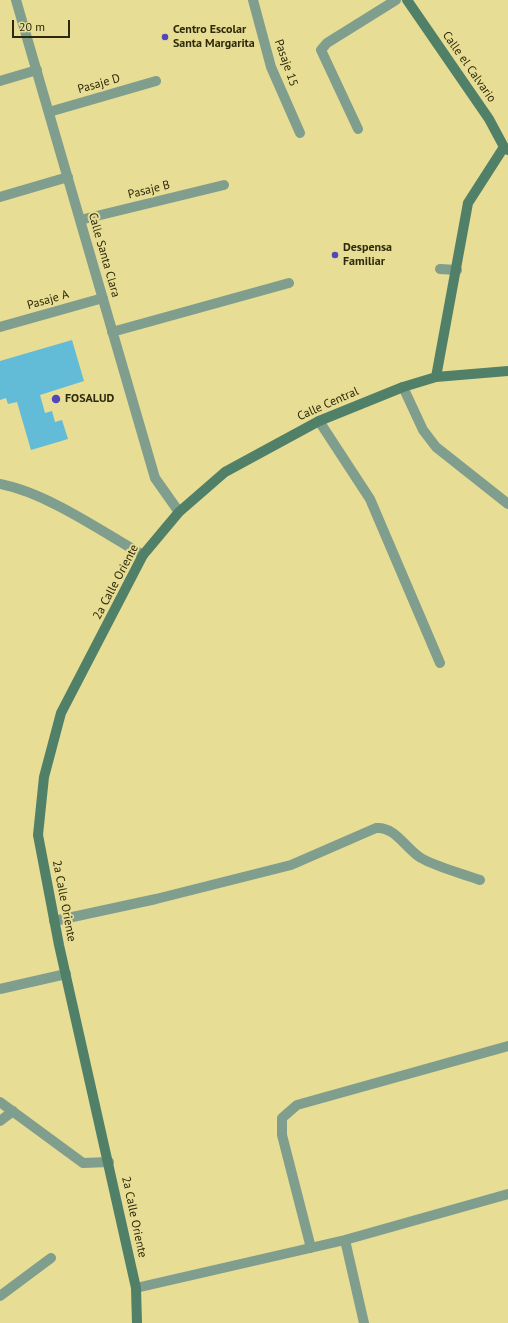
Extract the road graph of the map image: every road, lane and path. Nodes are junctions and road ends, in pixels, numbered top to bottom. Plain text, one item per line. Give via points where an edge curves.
1 (16, 0) edge
2 (253, 0) edge
3 (396, 0) edge
4 (407, 0) edge
5 (37, 70) junction
6 (0, 81) edge
7 (156, 81) dead end
8 (49, 112) junction
9 (358, 129) dead end
10 (300, 133) dead end
11 (507, 147) edge
12 (68, 177) junction
13 (224, 184) dead end
14 (0, 196) edge
15 (80, 220) junction
16 (440, 269) dead end
17 (457, 270) junction
18 (290, 283) dead end
19 (103, 298) junction
20 (0, 327) edge
21 (112, 332) junction
22 (508, 371) edge
23 (436, 377) junction
24 (403, 387) junction
25 (319, 421) junction
26 (0, 484) edge
27 (508, 504) edge
28 (179, 512) junction
29 (143, 555) junction
30 (440, 663) dead end
31 (480, 880) dead end
32 (54, 921) junction
33 (66, 974) junction
34 (0, 989) edge
35 (508, 1046) edge
36 (0, 1102) edge
37 (13, 1111) junction
38 (0, 1121) edge
39 (109, 1162) junction
40 (508, 1194) edge
41 (345, 1240) junction
42 (311, 1248) junction
43 (51, 1258) dead end
44 (136, 1288) junction
45 (0, 1296) edge
46 (137, 1323) edge
47 (364, 1323) edge

1 - 5 street, Calle Santa Clara
2 - 10 street, Pasaje 15 via 271,67
3 - 9 street via 327,42 321,50
4 - 11 main road, Calle el Calvario
5 - 6 street
5 - 8 street, Calle Santa Clara
7 - 8 street, Pasaje D
8 - 12 street, Calle Santa Clara
11 - 17 main road via 468,203
12 - 14 street
12 - 15 street, Calle Santa Clara
13 - 15 street, Pasaje B
15 - 19 street, Calle Santa Clara
16 - 17 street
17 - 23 main road
18 - 21 street
19 - 20 street, Pasaje A
19 - 21 street, Calle Santa Clara
21 - 28 street, Calle Santa Clara via 154,478
22 - 23 main road, Calle Central
23 - 24 main road, Calle Central
24 - 25 main road, Calle Central
24 - 27 street via 423,430 436,447
25 - 28 main road, Calle Central via 225,472
25 - 30 street via 370,499
26 - 29 street via 15,487 55,505
28 - 29 main road, 2a Calle Oriente
29 - 32 main road, 2a Calle Oriente via 62,713 44,777 38,834
31 - 32 street via 422,858 389,829 383,827 291,865 156,899
32 - 33 main road, 2a Calle Oriente
33 - 34 street
33 - 39 main road, 2a Calle Oriente
35 - 42 street via 297,1105 282,1118 282,1135
36 - 37 street
37 - 38 street
37 - 39 street via 83,1163
39 - 44 main road, 2a Calle Oriente
40 - 41 street
41 - 42 street
41 - 47 street
42 - 44 street
43 - 45 street
44 - 46 main road, 2a Calle Oriente

